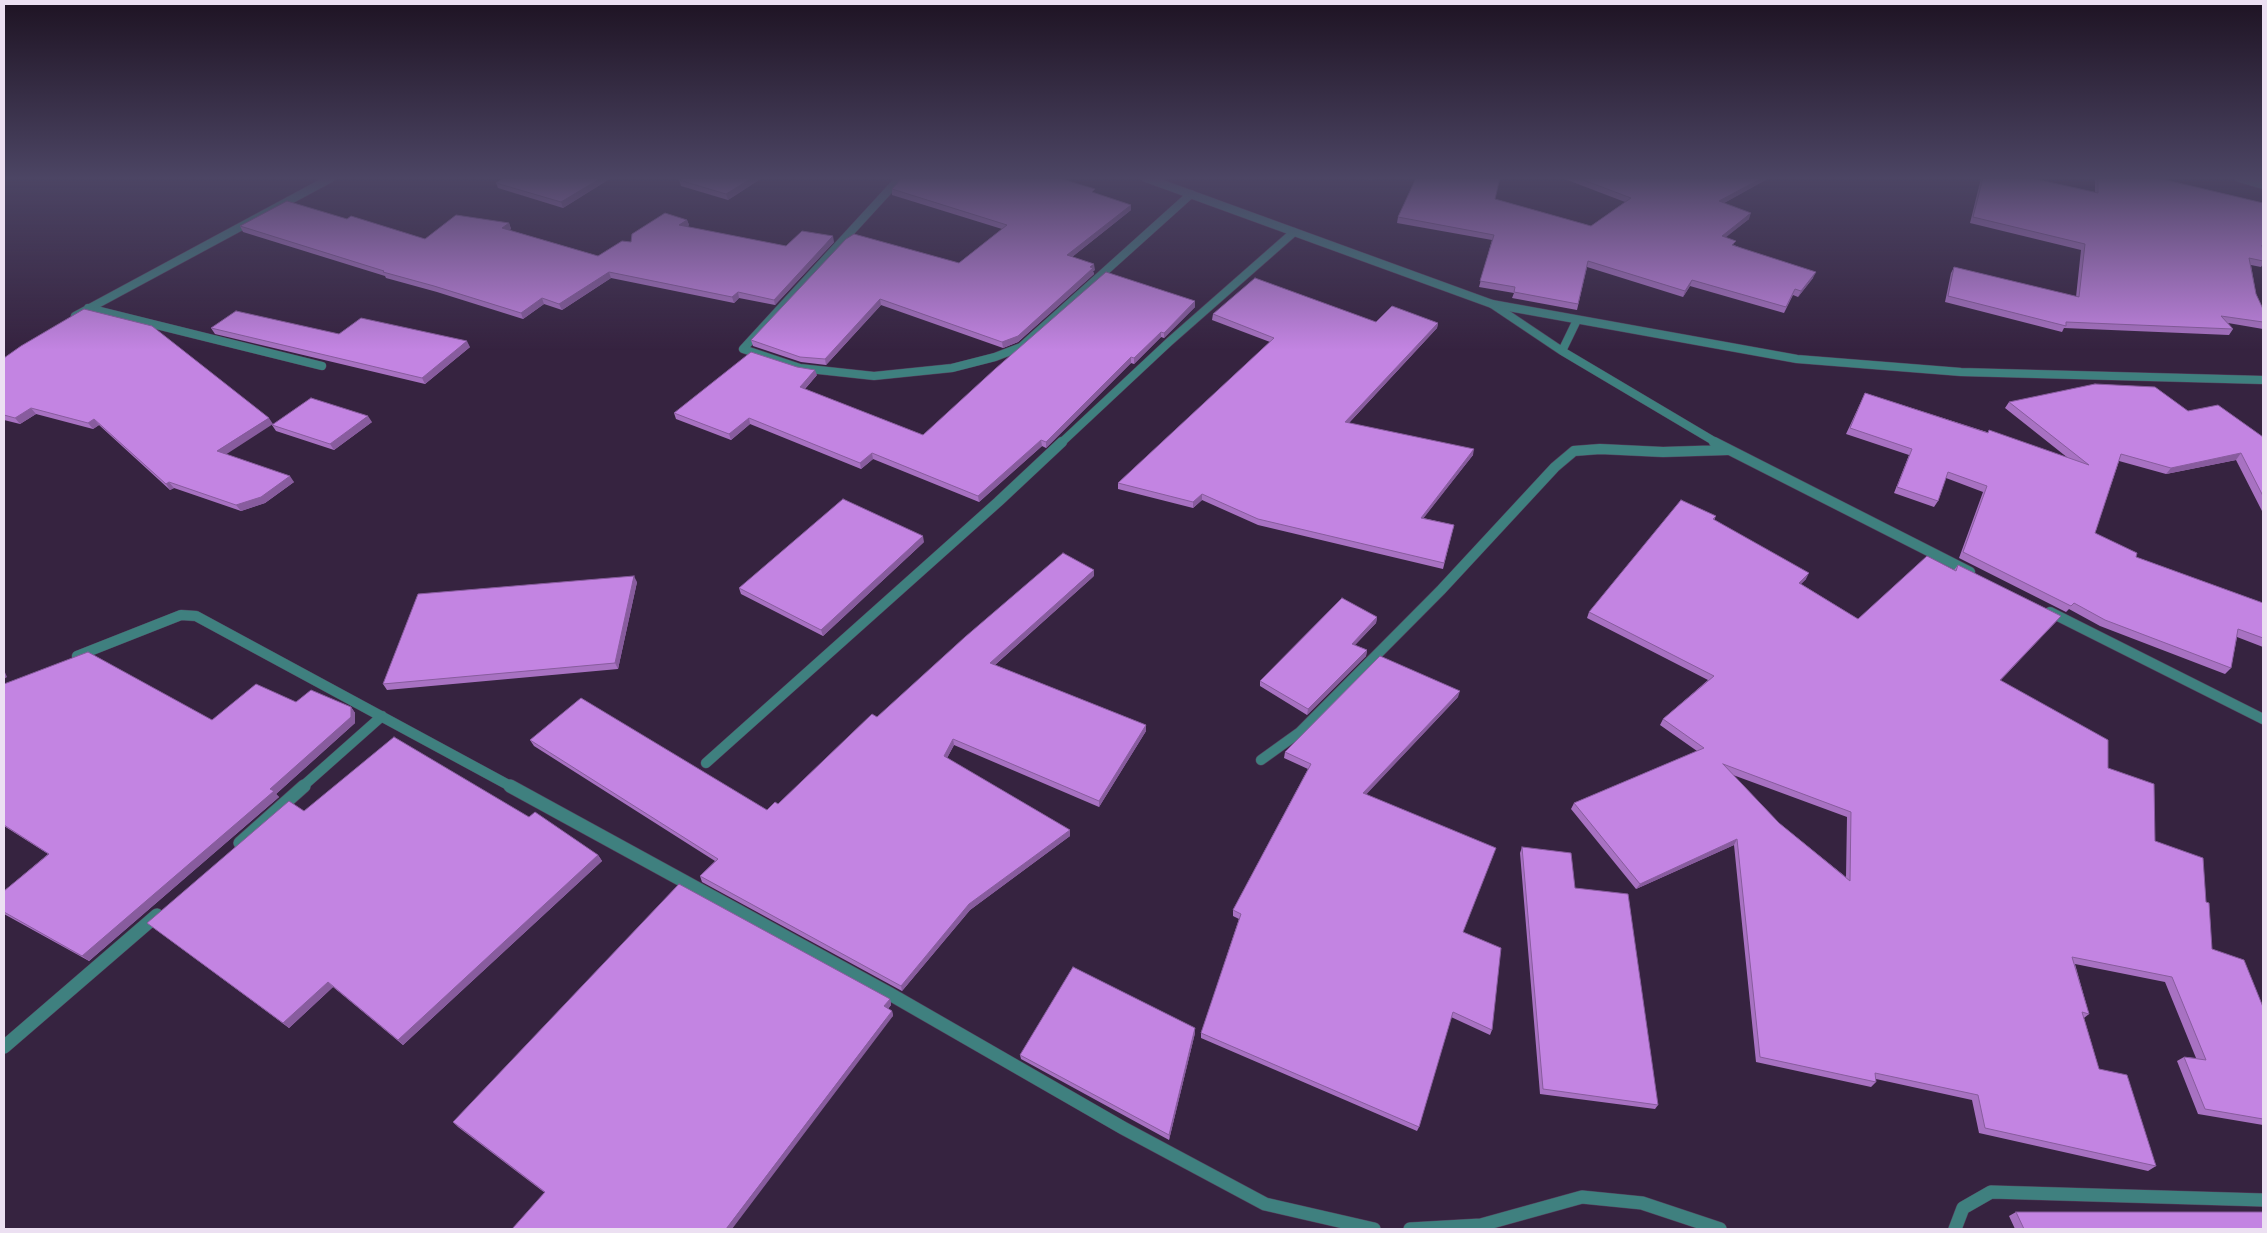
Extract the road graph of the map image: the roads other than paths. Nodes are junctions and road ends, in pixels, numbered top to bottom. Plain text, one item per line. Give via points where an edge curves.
1 (223, 236) edge
2 (847, 236) edge
3 (1145, 236) edge
4 (1290, 236) edge
5 (1304, 236) edge
6 (1492, 304) junction
7 (88, 308) junction
8 (71, 318) edge
9 (1577, 320) junction
10 (1562, 351) junction
11 (322, 366) dead end
12 (2263, 380) edge
13 (1728, 450) junction
14 (1978, 576) edge
15 (2040, 607) edge
16 (68, 660) edge
17 (382, 716) junction
18 (2263, 719) edge
19 (1261, 760) dead end
20 (706, 763) dead end
21 (229, 852) edge
22 (163, 910) edge
23 (4, 1047) edge
24 (2263, 1200) edge
25 (1374, 1229) edge
26 (1410, 1229) edge
27 (1720, 1229) edge
28 (1955, 1229) edge

1 - 7 street
2 - 3 street via 743,349 800,368 874,376 952,368 995,357 1021,347
4 - 20 street
5 - 6 street
6 - 9 street
6 - 10 street
7 - 8 street
7 - 11 street
9 - 10 street
9 - 12 street via 1797,360 1962,372
10 - 13 street
13 - 14 street
13 - 19 street via 1574,451 1307,725
15 - 18 street
16 - 17 street via 181,614 196,616
17 - 21 street
17 - 25 street via 1265,1204
22 - 23 street
24 - 28 street via 1991,1192 1963,1208
26 - 27 street via 1481,1225 1582,1197 1642,1203

